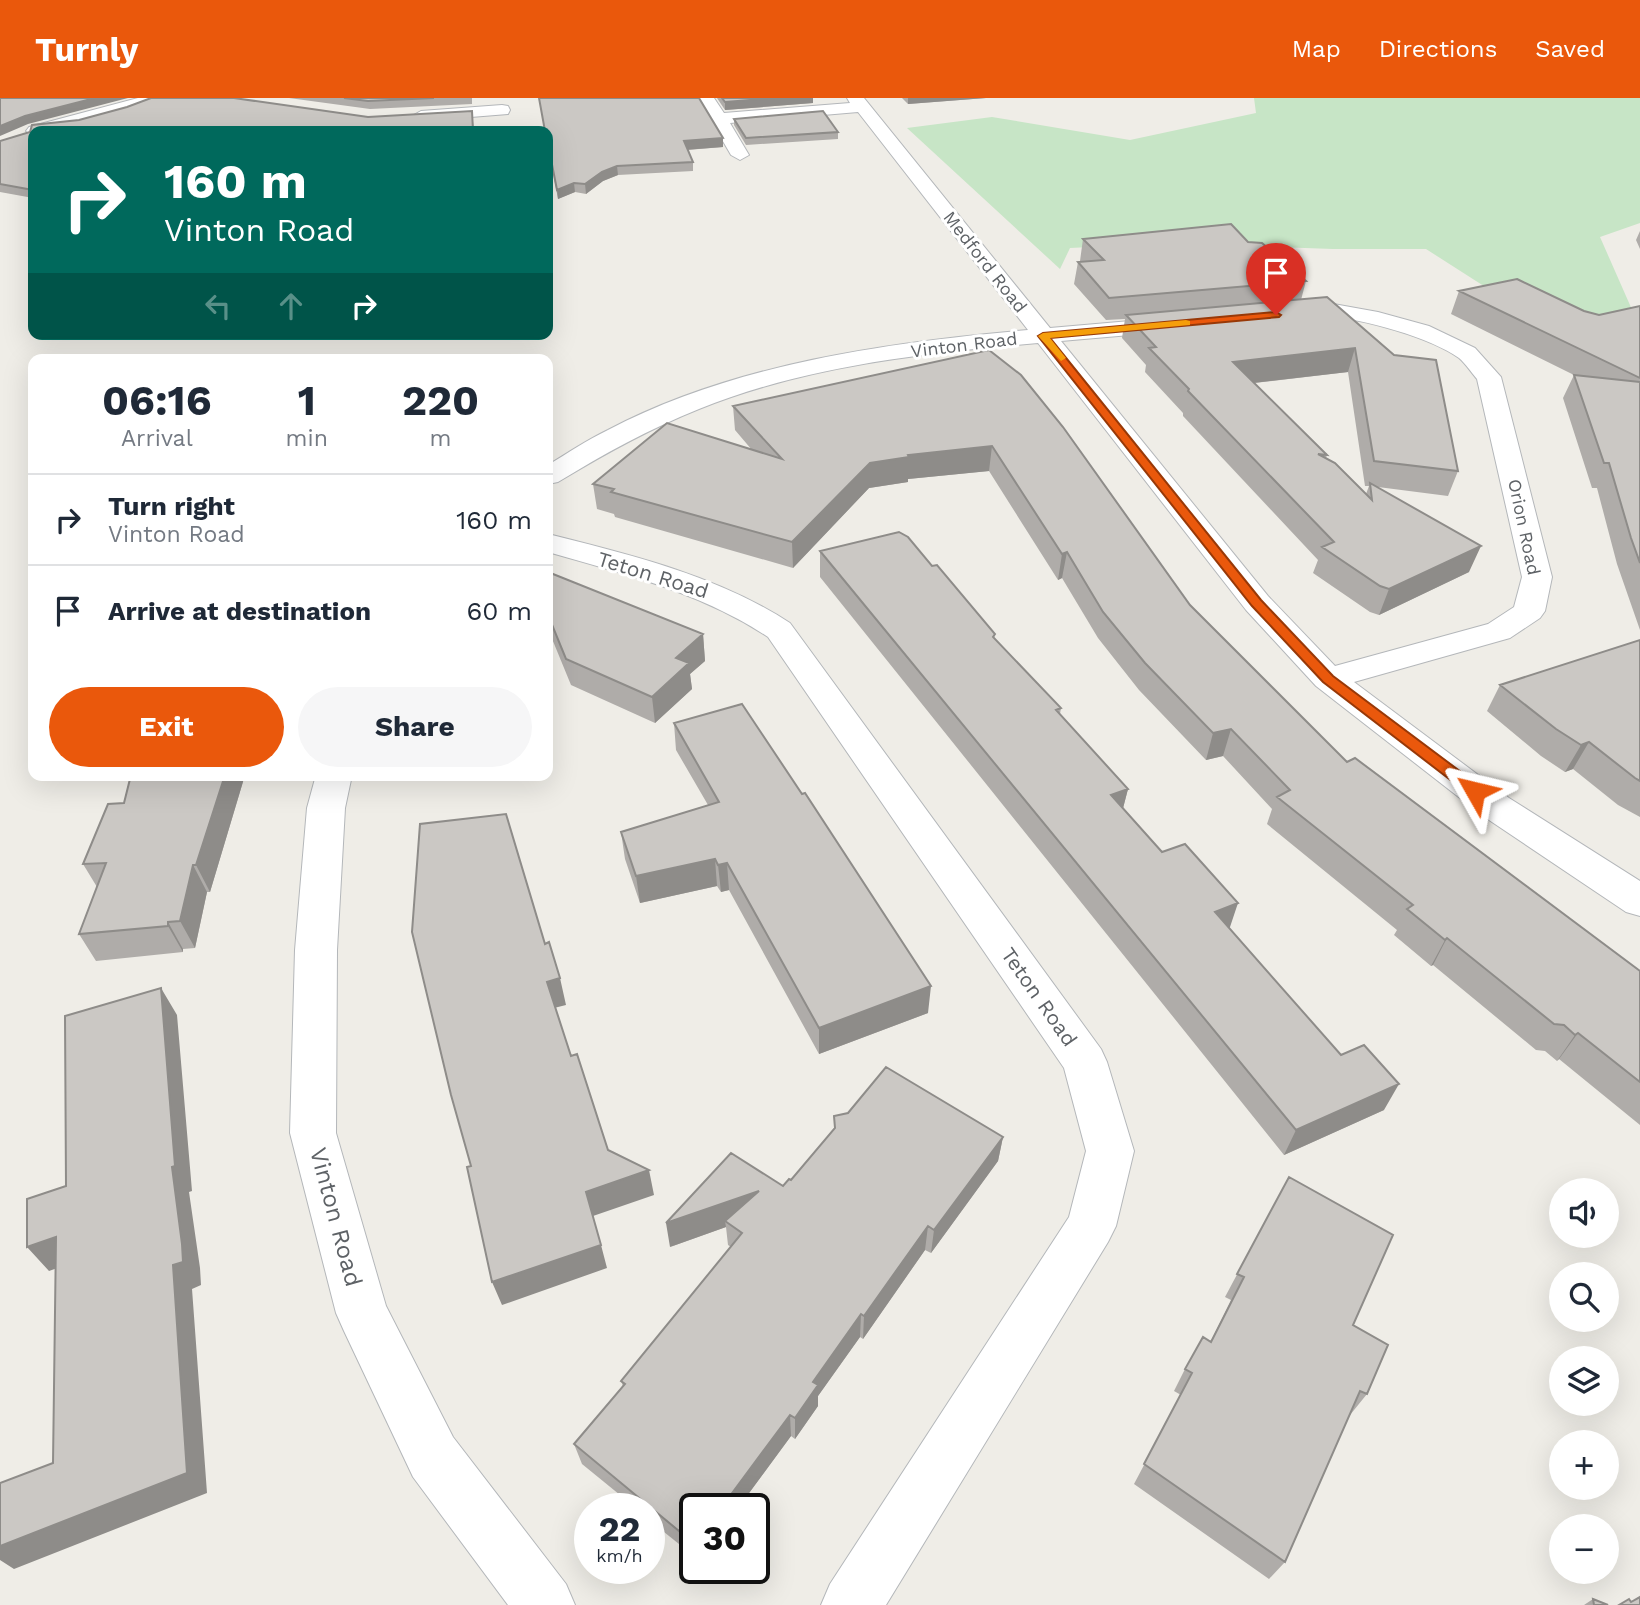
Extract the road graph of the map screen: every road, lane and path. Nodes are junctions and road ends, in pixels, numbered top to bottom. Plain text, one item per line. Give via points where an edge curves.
1 (154, 98) edge
2 (706, 98) edge
3 (859, 103) edge
4 (502, 104) edge
5 (410, 116) edge
6 (719, 119) junction
7 (57, 126) edge
8 (505, 126) edge
9 (740, 155) dead end
10 (1273, 315) edge
11 (1206, 321) edge
12 (1043, 336) junction
13 (553, 473) edge
14 (553, 544) edge
15 (1328, 679) junction
16 (333, 781) edge
17 (1640, 901) edge
18 (545, 1605) edge
19 (851, 1605) edge

1 - 7 street
2 - 6 street
3 - 6 street
3 - 12 street, Medford Road
4 - 5 street
4 - 8 street
6 - 9 street
10 - 15 street, Orion Road via 1328,310 1378,318 1421,331 1467,353 1489,377 1537,578 1529,611 1499,631
11 - 12 street, Vinton Road
12 - 13 street, Vinton Road via 866,356 755,383 647,421 583,452
12 - 15 street, Medford Road via 1257,603
14 - 19 street, Teton Road via 708,591 754,611 779,630 1085,1062 1089,1074 1110,1151 1091,1226
15 - 17 street, Medford Road via 1496,807
16 - 18 street, Vinton Road via 326,808 316,950 313,1133 362,1312 421,1433 433,1457

